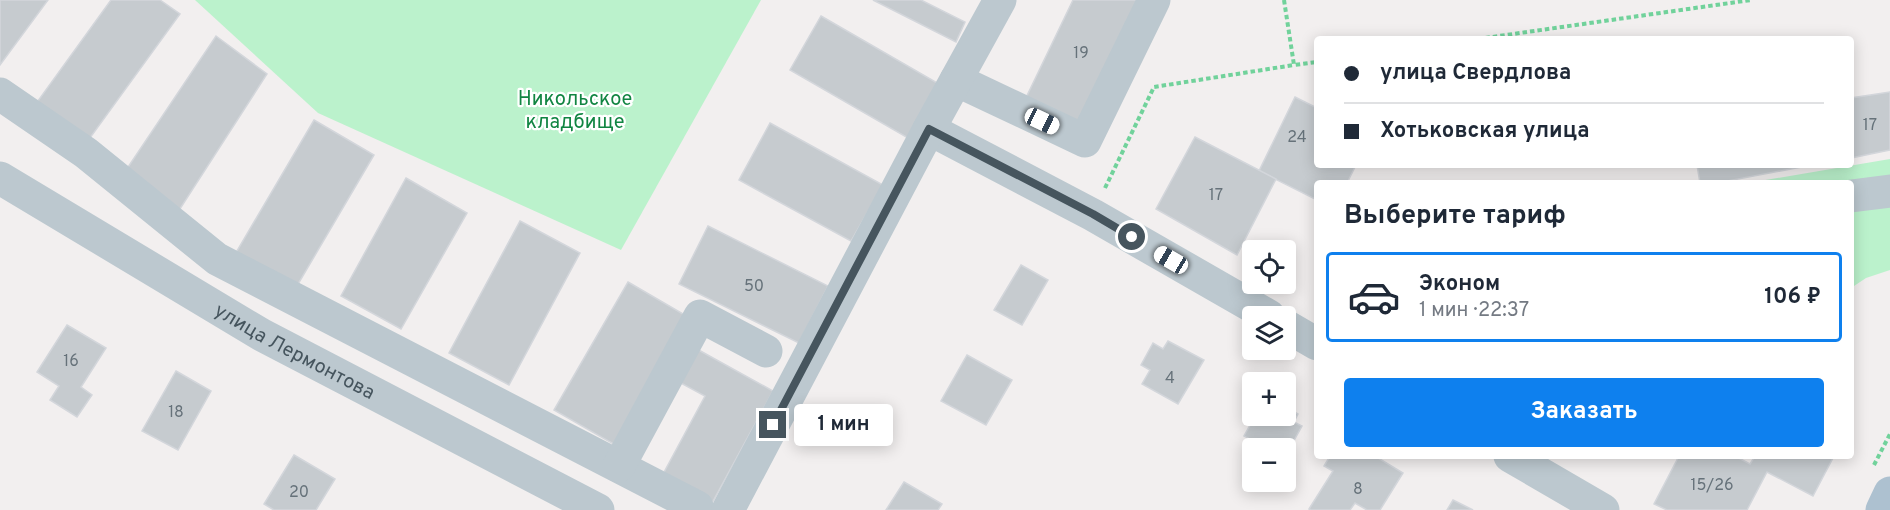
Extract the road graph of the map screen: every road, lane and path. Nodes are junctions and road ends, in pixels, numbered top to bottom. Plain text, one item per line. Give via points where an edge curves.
1 (1000, 0) edge
2 (1154, 0) edge
3 (1284, 0) edge
4 (1751, 0) edge
5 (1499, 36) edge
6 (1314, 62) edge
7 (1294, 65) junction
8 (956, 80) junction
9 (0, 94) edge
10 (929, 129) junction
11 (0, 178) edge
12 (1890, 191) edge
13 (1854, 196) edge
14 (1093, 214) junction
15 (1252, 306) edge
16 (1296, 332) edge
17 (1314, 342) edge
18 (766, 351) dead end
19 (1515, 459) edge
20 (619, 466) junction
21 (1890, 493) edge
22 (598, 510) edge
23 (697, 510) edge
24 (728, 510) edge
25 (1603, 510) edge
26 (1882, 510) edge

1 - 8 street
2 - 8 street via 1085,141
3 - 7 path
4 - 5 path
6 - 7 path
7 - 14 path via 1154,87
8 - 10 street
9 - 20 street via 86,153 217,259
10 - 14 street
10 - 24 street
11 - 22 street, улица Лермонтова via 262,335
12 - 13 street
14 - 15 street
16 - 17 street
18 - 20 street via 700,316
19 - 25 street
20 - 23 street
21 - 26 main road

